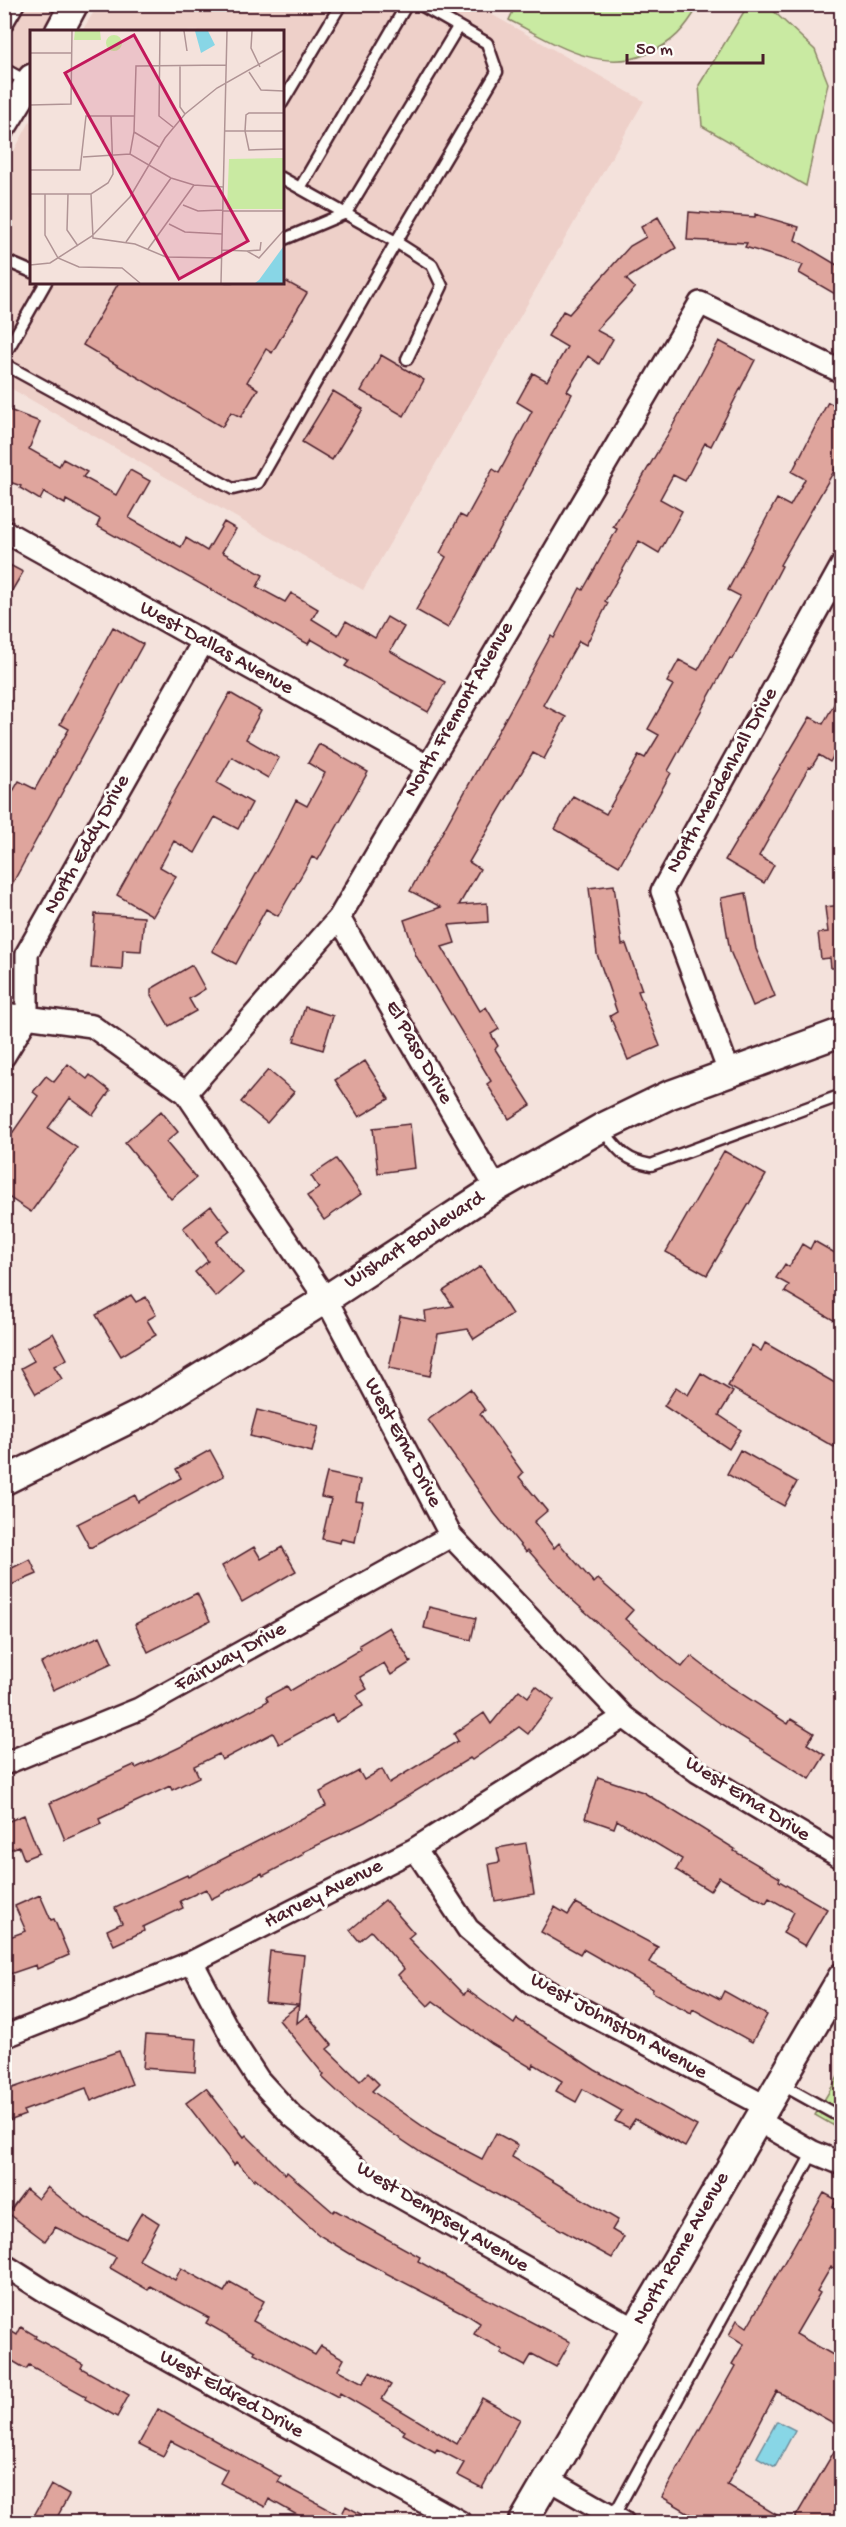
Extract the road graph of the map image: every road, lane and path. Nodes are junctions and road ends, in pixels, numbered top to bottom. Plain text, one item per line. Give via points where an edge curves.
1 (19, 4) edge
2 (74, 4) edge
3 (341, 4) edge
4 (407, 4) edge
5 (418, 4) edge
6 (458, 27) junction
7 (4, 30) edge
8 (60, 30) edge
9 (4, 69) edge
10 (30, 80) edge
11 (284, 100) edge
12 (4, 124) edge
13 (284, 179) edge
14 (300, 188) junction
15 (346, 213) junction
16 (284, 239) edge
17 (396, 242) junction
18 (4, 260) edge
19 (30, 271) edge
20 (45, 284) edge
21 (4, 356) edge
22 (407, 359) dead end
23 (4, 364) edge
24 (842, 372) edge
25 (4, 531) edge
26 (842, 565) edge
27 (203, 642) junction
28 (427, 766) junction
29 (339, 918) junction
30 (4, 1014) edge
31 (27, 1018) junction
32 (842, 1032) edge
33 (4, 1056) edge
34 (729, 1071) junction
35 (186, 1093) junction
36 (842, 1095) edge
37 (601, 1128) junction
38 (496, 1188) junction
39 (326, 1299) junction
40 (4, 1481) edge
41 (451, 1536) junction
42 (624, 1717) junction
43 (4, 1764) edge
44 (415, 1849) junction
45 (842, 1858) edge
46 (192, 1962) junction
47 (842, 1977) edge
48 (4, 2037) edge
49 (779, 2083) junction
50 (761, 2113) junction
51 (842, 2118) edge
52 (813, 2152) junction
53 (842, 2164) edge
54 (4, 2265) edge
55 (635, 2329) junction
56 (548, 2479) junction
57 (618, 2520) edge
58 (459, 2523) edge
59 (523, 2523) edge

1 - 7 lane
2 - 8 street
3 - 11 lane
4 - 14 lane
5 - 6 lane
6 - 15 lane
6 - 17 lane via 487,43 497,72
9 - 10 lane
10 - 12 street
13 - 14 lane
14 - 15 lane
15 - 16 lane
15 - 17 lane
17 - 22 lane via 432,265 442,286
17 - 23 lane via 258,483 233,489
18 - 19 lane
20 - 21 lane
24 - 28 street, North Fremont Avenue via 700,303
25 - 27 street, West Dallas Avenue
26 - 34 street, North Mendenhall Drive via 662,891
27 - 28 street, West Dallas Avenue
27 - 31 street, North Eddy Drive via 27,953
28 - 29 street, North Fremont Avenue
29 - 35 street, North Fremont Avenue
29 - 38 street, El Paso Drive
30 - 31 street, West Erna Drive
31 - 33 street
31 - 35 street, West Erna Drive via 92,1026
32 - 34 street, Wishart Boulevard
34 - 37 street, Wishart Boulevard
35 - 39 street, West Erna Drive
36 - 37 lane via 651,1165 633,1162 622,1155
37 - 38 street, Wishart Boulevard
38 - 39 street, Wishart Boulevard
39 - 40 street, Wishart Boulevard via 146,1410
39 - 41 street, West Erna Drive
41 - 42 street, West Erna Drive
41 - 43 street, Fairway Drive via 139,1709
42 - 44 street, Harvey Avenue
42 - 45 street, West Erna Drive via 698,1772
44 - 46 street, Harvey Avenue
44 - 50 street, West Johnston Avenue via 468,1929 532,1983
46 - 48 street, Harvey Avenue
46 - 55 street, West Dempsey Avenue via 258,2079 292,2116 372,2181
47 - 49 street, North Rome Avenue
49 - 50 street, North Rome Avenue
49 - 51 lane
50 - 52 street, West Johnston Avenue
50 - 55 street, North Rome Avenue
52 - 53 street, West Johnston Avenue
52 - 57 lane
54 - 58 street, West Eldred Drive
55 - 56 street, North Rome Avenue
56 - 57 street
56 - 59 street, North Rome Avenue

